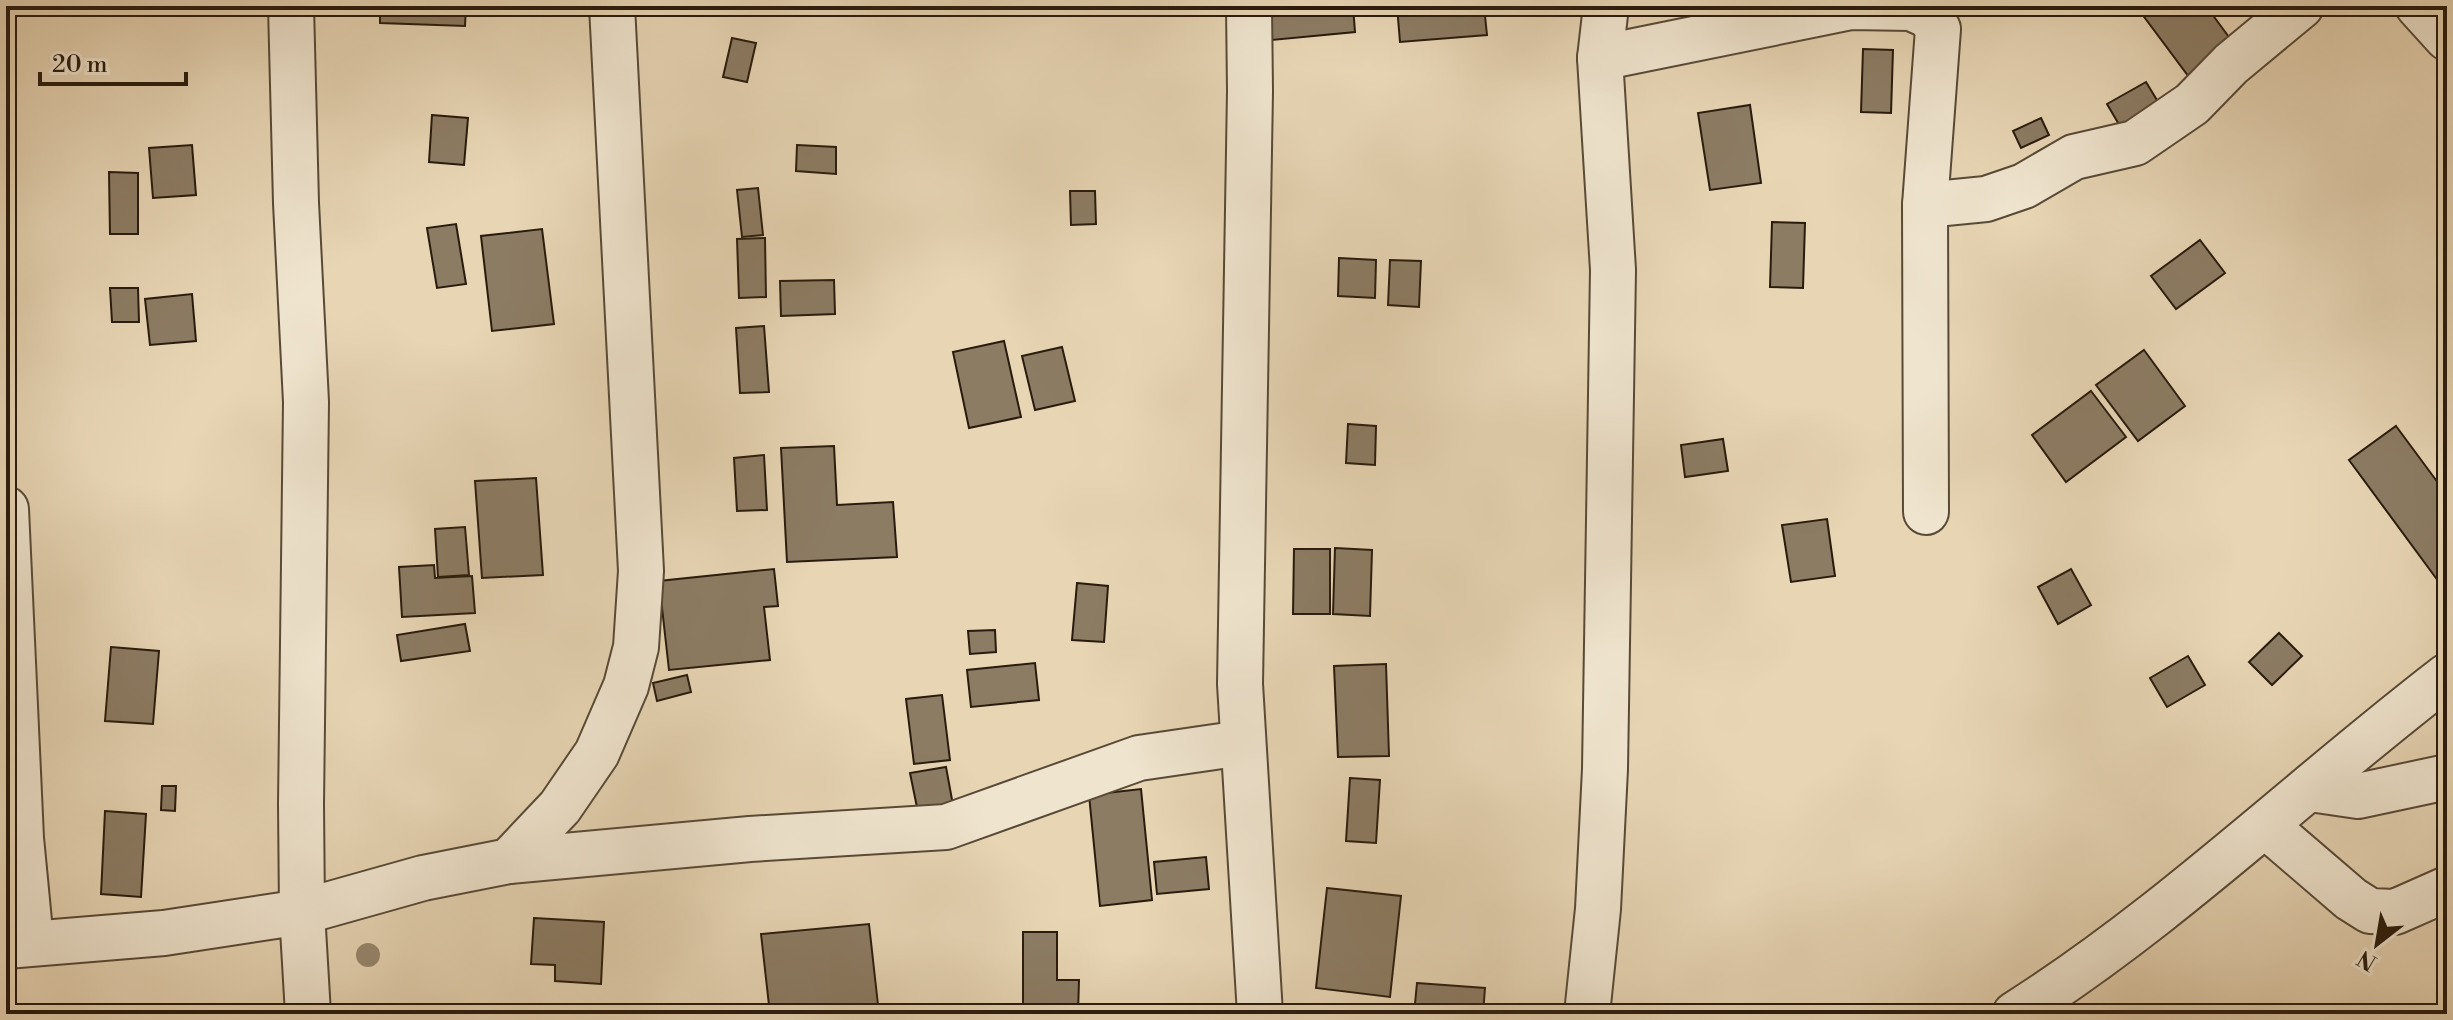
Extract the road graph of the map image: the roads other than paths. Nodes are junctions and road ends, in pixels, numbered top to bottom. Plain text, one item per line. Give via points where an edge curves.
1 (291, 6) edge
2 (612, 6) edge
3 (1249, 6) edge
4 (1606, 6) edge
5 (2301, 6) edge
6 (2418, 6) edge
7 (2447, 38) edge
8 (1600, 58) junction
9 (1925, 205) junction
10 (6, 509) edge
11 (1926, 512) dead end
12 (2447, 676) edge
13 (1242, 743) junction
14 (2447, 777) edge
15 (2310, 789) junction
16 (2266, 826) junction
17 (509, 861) junction
18 (2447, 889) edge
19 (302, 912) junction
20 (18, 944) edge
21 (308, 1014) edge
22 (1260, 1014) edge
23 (1587, 1014) edge
24 (2015, 1014) edge

1 - 19 street via 306,402
2 - 17 street via 641,571 636,647 626,686 597,753 560,807
3 - 13 street
4 - 8 street
5 - 9 street via 2192,104 2135,143 2074,157 2024,186 1986,199
6 - 7 street
8 - 9 street via 1851,7 1911,8 1929,16 1938,29
8 - 23 street via 1612,302 1605,769
9 - 11 street
10 - 20 street via 21,838
12 - 15 street
13 - 17 street via 1139,758 946,827
13 - 22 street
14 - 15 street via 2358,796
15 - 16 street
16 - 18 street via 2370,911 2395,912
16 - 24 street via 2078,974
17 - 19 street via 423,878
19 - 20 street via 164,933
19 - 21 street

